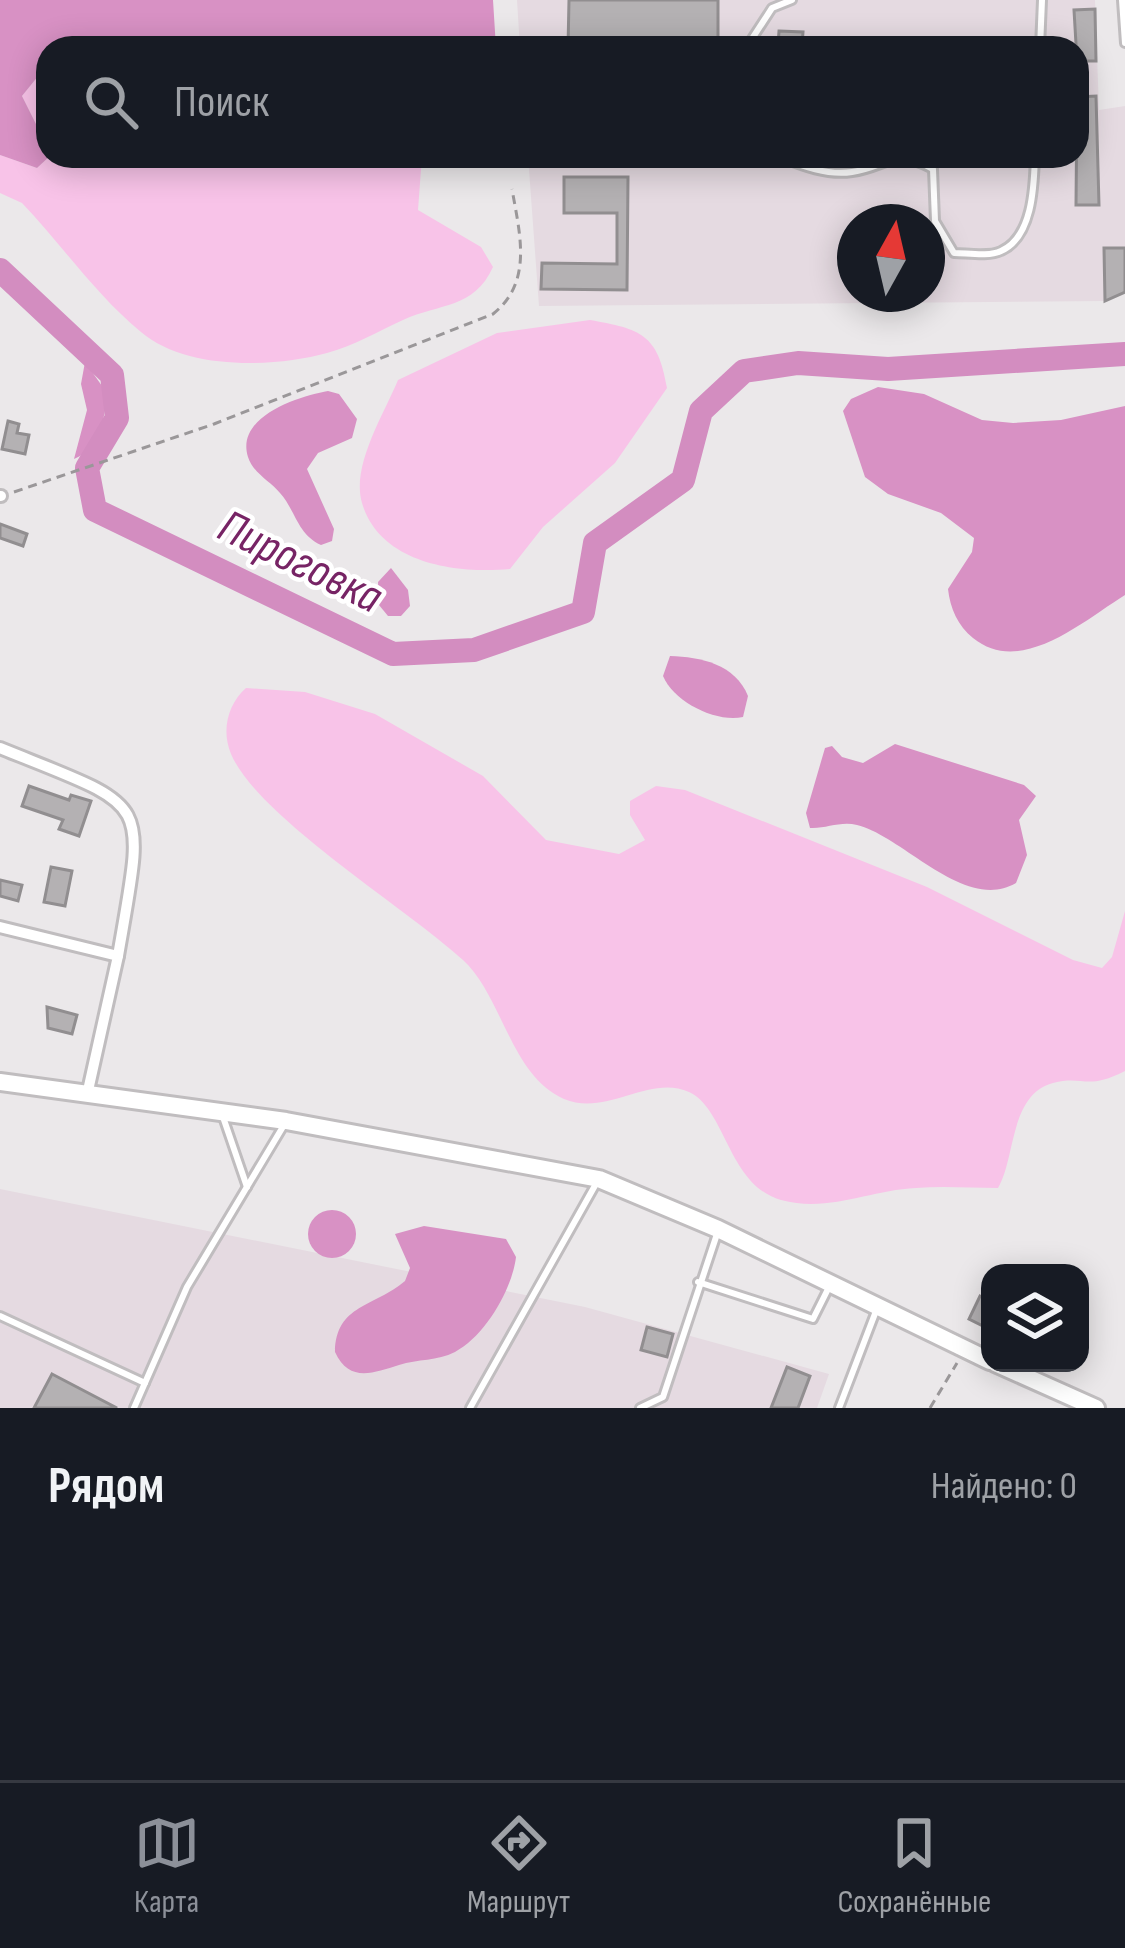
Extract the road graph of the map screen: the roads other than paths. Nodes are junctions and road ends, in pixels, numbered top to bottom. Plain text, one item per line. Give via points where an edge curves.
1 (792, 0) edge
2 (1042, 0) edge
3 (1122, 0) edge
4 (754, 36) edge
5 (1040, 36) edge
6 (1125, 43) edge
7 (809, 168) edge
8 (862, 168) edge
9 (931, 168) edge
10 (1033, 168) edge
11 (0, 748) edge
12 (0, 927) edge
13 (118, 956) junction
14 (0, 1082) edge
15 (87, 1095) junction
16 (220, 1111) junction
17 (286, 1121) junction
18 (598, 1179) junction
19 (248, 1187) junction
20 (718, 1229) junction
21 (698, 1282) junction
22 (830, 1285) junction
23 (878, 1307) junction
24 (0, 1316) edge
25 (981, 1357) edge
26 (1015, 1372) edge
27 (145, 1383) junction
28 (134, 1408) edge
29 (470, 1408) edge
30 (640, 1408) edge
31 (839, 1408) edge
32 (1096, 1408) edge

1 - 4 lane via 772,8
2 - 5 lane
3 - 6 lane
7 - 8 lane
9 - 10 lane via 943,242 954,253 999,253 1024,225
11 - 13 street via 112,794 130,814 138,839
12 - 13 street
13 - 15 street
14 - 15 main road
15 - 16 main road
16 - 17 main road
16 - 19 lane
17 - 18 main road
17 - 19 lane
18 - 20 main road
18 - 29 lane
19 - 27 lane via 187,1287
20 - 21 lane
20 - 22 main road
21 - 22 lane via 813,1319
21 - 30 lane via 664,1396
22 - 23 main road
23 - 25 main road
23 - 31 lane
24 - 27 lane
26 - 32 main road
27 - 28 lane

